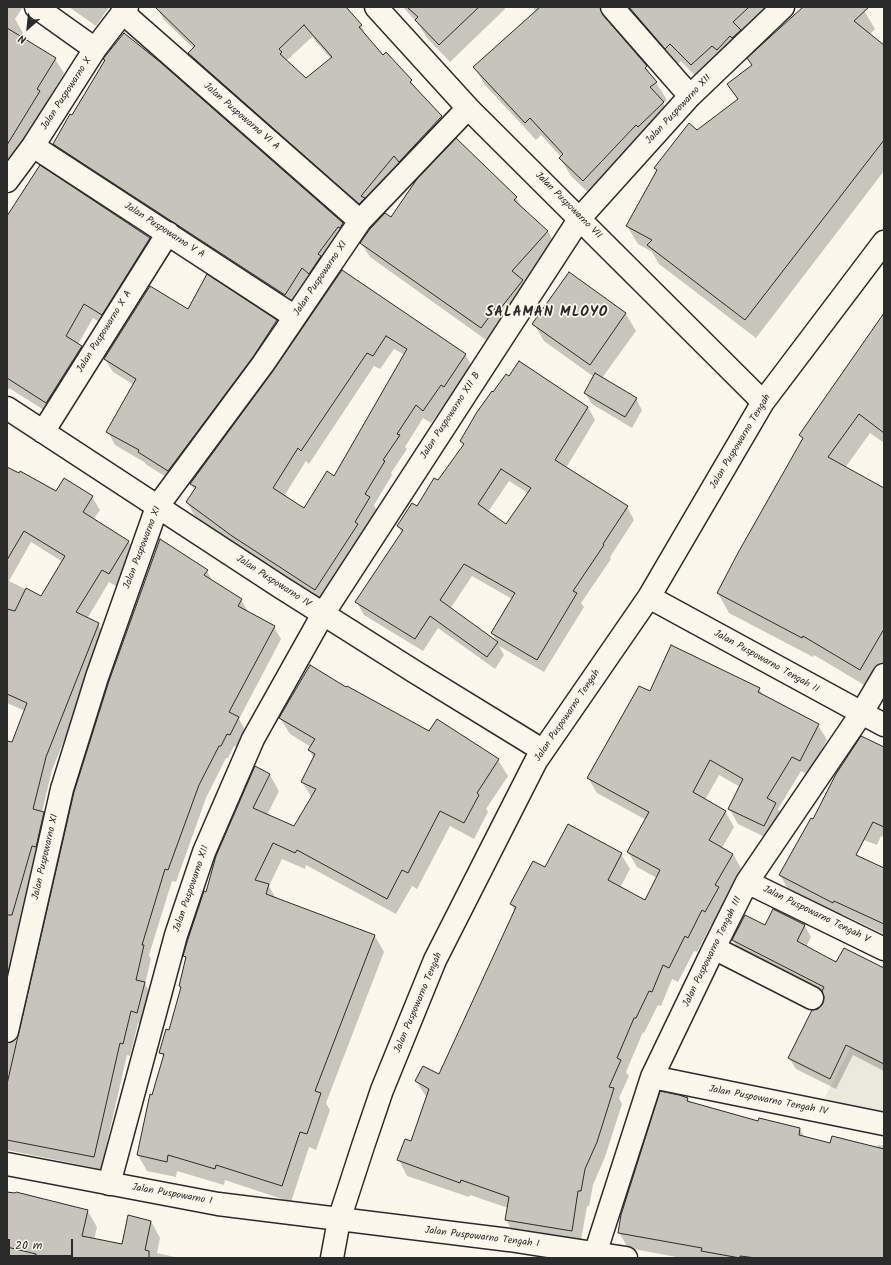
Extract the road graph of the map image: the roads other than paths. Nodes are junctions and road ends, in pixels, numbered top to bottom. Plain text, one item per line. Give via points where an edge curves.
1 (36, 7) edge
2 (376, 7) edge
3 (612, 7) edge
4 (783, 7) edge
5 (125, 9) edge
6 (95, 49) junction
7 (690, 96) junction
8 (468, 108) junction
9 (33, 146) junction
10 (7, 181) edge
11 (580, 218) junction
12 (360, 221) junction
13 (168, 232) junction
14 (884, 242) edge
15 (295, 317) junction
16 (763, 402) junction
17 (7, 408) edge
18 (43, 432) junction
19 (157, 507) junction
20 (649, 598) junction
21 (323, 614) junction
22 (884, 675) edge
23 (861, 714) junction
24 (884, 725) edge
25 (542, 750) junction
26 (747, 882) junction
27 (714, 948) junction
28 (884, 949) edge
29 (812, 998) dead end
30 (7, 1031) edge
31 (652, 1077) junction
32 (884, 1124) edge
33 (7, 1164) edge
34 (109, 1184) junction
35 (339, 1220) junction
36 (595, 1254) junction
37 (332, 1258) edge
38 (626, 1258) edge

1 - 6 street
2 - 8 street, Jalan Puspowarno VII
3 - 7 street
4 - 7 street, Jalan Puspowarno XII
5 - 6 street, Jalan Puspowarno X
5 - 12 street, Jalan Puspowarno VI A
6 - 9 street, Jalan Puspowarno X
7 - 11 street, Jalan Puspowarno XII
8 - 11 street, Jalan Puspowarno VII
8 - 12 street, Jalan Puspowarno XI
9 - 10 street, Jalan Puspowarno X
9 - 13 street, Jalan Puspowarno V A
11 - 16 street, Jalan Puspowarno VII
11 - 21 street, Jalan Puspowarno XII B
12 - 15 street, Jalan Puspowarno XI
13 - 15 street, Jalan Puspowarno V A
13 - 18 street, Jalan Puspowarno X A
14 - 16 street, Jalan Puspowarno Tengah
15 - 19 street, Jalan Puspowarno XI
16 - 20 street, Jalan Puspowarno Tengah
17 - 18 street, Jalan Puspowarno IV
18 - 19 street, Jalan Puspowarno IV
19 - 21 street, Jalan Puspowarno IV
19 - 30 street, Jalan Puspowarno XI via 97,677 62,789
20 - 23 street, Jalan Puspowarno Tengah II
20 - 25 street, Jalan Puspowarno Tengah
21 - 25 street, Jalan Puspowarno IV
21 - 34 street, Jalan Puspowarno XII via 253,739 204,852 176,935
22 - 23 street, Jalan Puspowarno Tengah III
23 - 24 street, Jalan Puspowarno Tengah II
23 - 26 street, Jalan Puspowarno Tengah III
25 - 35 street, Jalan Puspowarno Tengah via 435,960 382,1090
26 - 27 street, Jalan Puspowarno Tengah III
26 - 28 street, Jalan Puspowarno Tengah V
27 - 29 street
27 - 31 street, Jalan Puspowarno Tengah III
31 - 32 street, Jalan Puspowarno Tengah IV
31 - 36 street, Jalan Puspowarno Tengah III
33 - 34 street, Jalan Puspowarno I
34 - 35 street, Jalan Puspowarno I via 218,1204
35 - 36 street, Jalan Puspowarno Tengah I via 509,1240
35 - 37 street, Jalan Puspowarno Tengah
36 - 38 street, Jalan Puspowarno Tengah I

